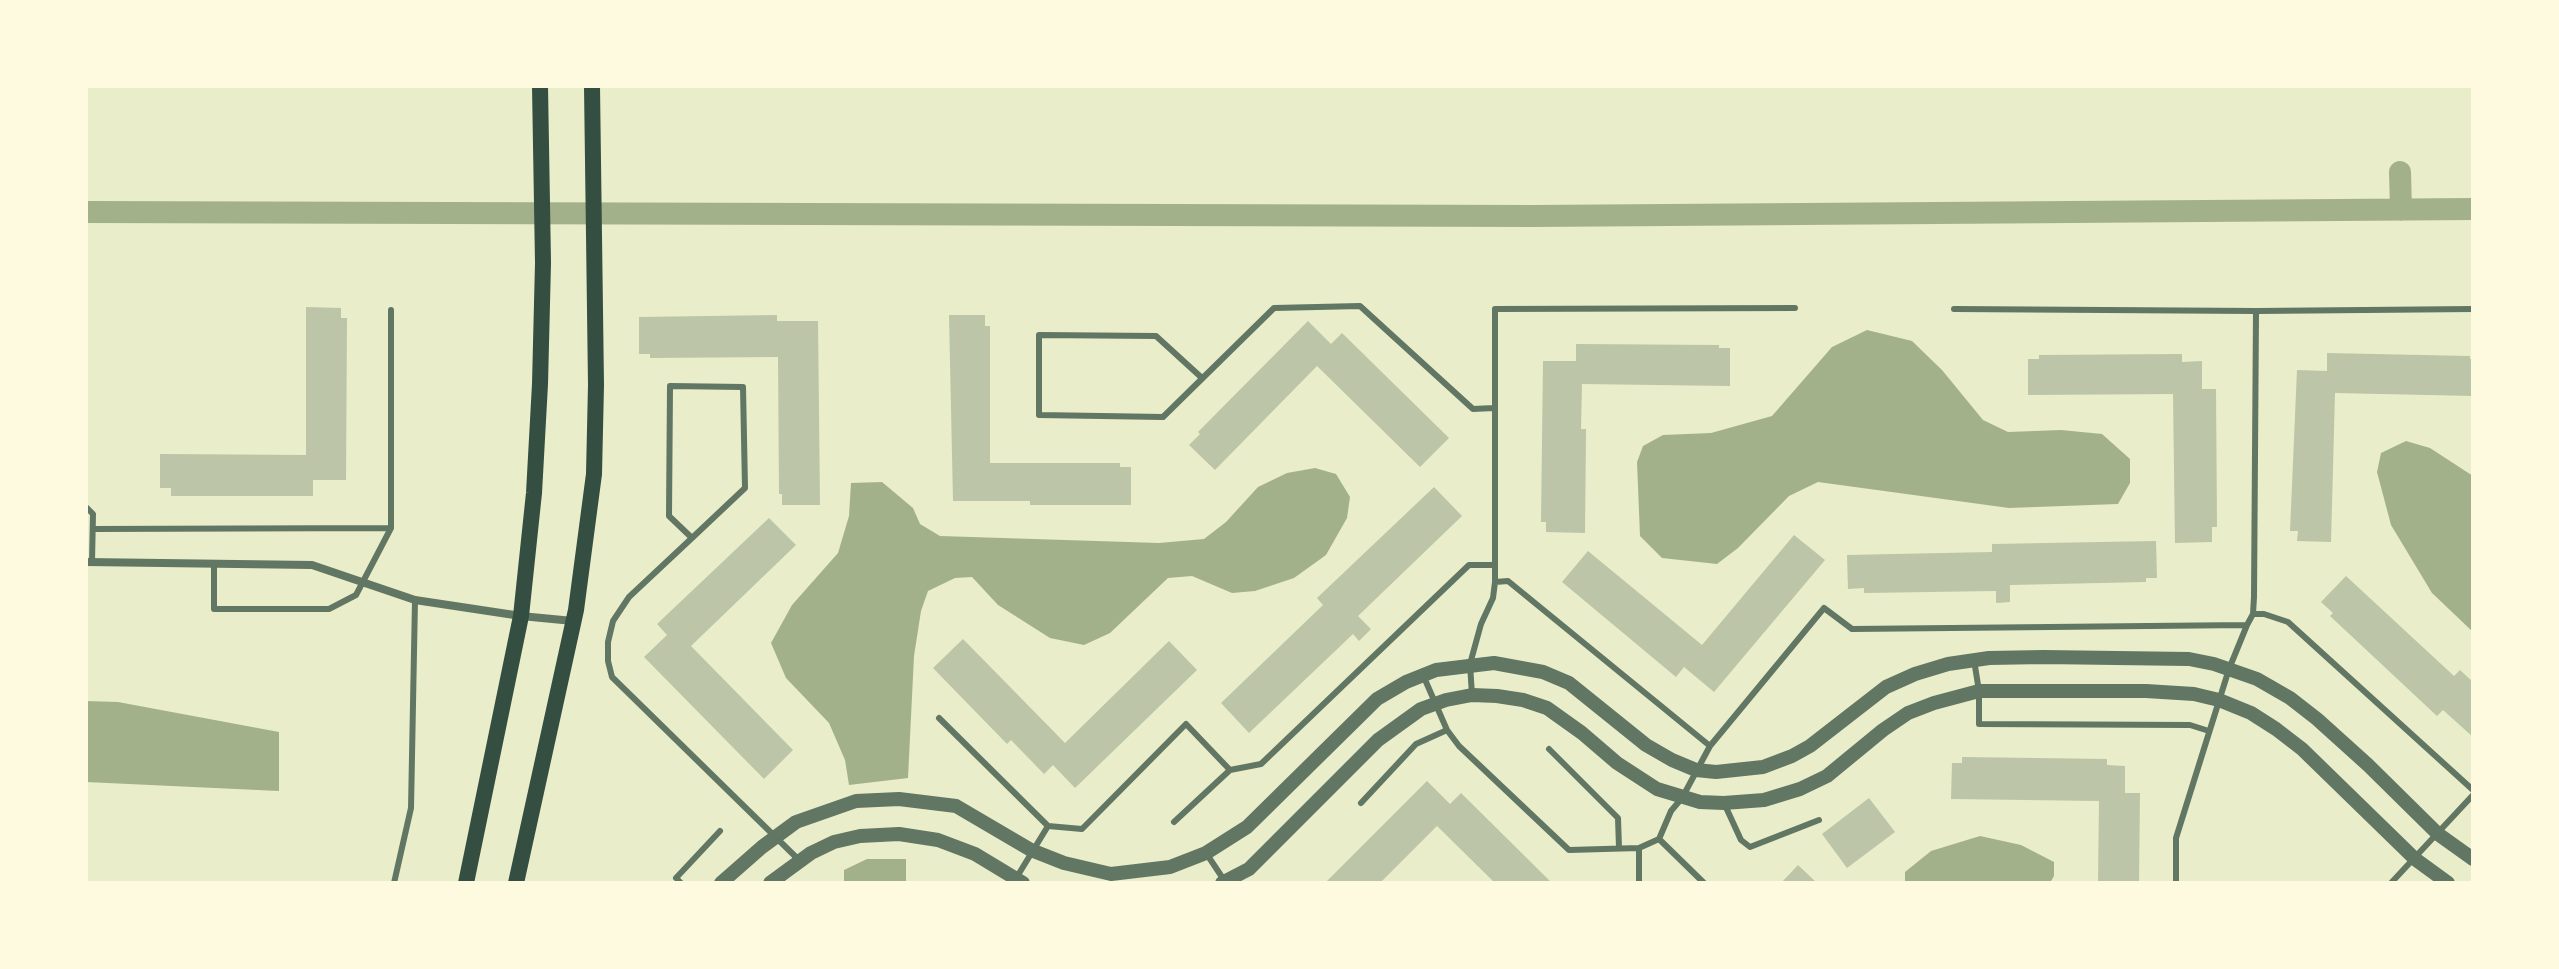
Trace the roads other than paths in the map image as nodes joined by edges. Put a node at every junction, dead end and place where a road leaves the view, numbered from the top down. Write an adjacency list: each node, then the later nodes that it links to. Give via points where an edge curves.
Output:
1 (540, 86): 21 (main road, via 543,263 536,462)
2 (592, 86): 22 (main road, via 594,474)
3 (1795, 308): 9 (lane, via 1495,309)
4 (1954, 309): 7 (lane)
5 (2473, 309): 7 (lane)
6 (391, 310): 11 (lane)
7 (2256, 311): 20 (lane)
8 (1202, 378): 8 (lane, via 1163,417 1039,415 1039,335 1156,336); 9 (lane, via 1274,308 1360,306 1473,409)
9 (1494, 408): 16 (lane)
10 (86, 507): 12 (lane, via 93,514)
11 (391, 528): 12 (lane); 18 (lane)
12 (93, 529): 14 (lane)
13 (692, 538): 13 (lane, via 745,488 743,387 670,386 669,516); 48 (lane, via 629,597 613,621 608,642 612,677)
14 (89, 562): 15 (street)
15 (214, 564): 18 (street, via 312,565); 18 (lane, via 214,609 329,609 356,595)
16 (1494, 565): 17 (lane); 37 (lane, via 1469,565 1261,764)
17 (1495, 582): 25 (lane); 35 (lane, via 1508,581)
18 (362, 583): 19 (street)
19 (415, 600): 21 (street); 59 (lane, via 411,808)
20 (2253, 614): 23 (lane); 39 (lane, via 2288,622)
21 (521, 616): 22 (street); 60 (main road)
22 (574, 621): 61 (main road)
23 (2247, 625): 26 (lane); 35 (lane, via 1852,629 1824,608)
24 (1974, 660): 26 (street, via 2173,659); 28 (lane); 38 (street, via 1886,687 1792,756 1763,767)
25 (1470, 664): 27 (street); 29 (lane); 38 (street, via 1520,666 1569,683 1646,745)
26 (2229, 669): 30 (lane); 47 (street, via 2268,686 2317,719)
27 (1423, 675): 31 (lane); 53 (street, via 1377,699 1247,827)
28 (1979, 691): 30 (street, via 2146,691); 34 (lane, via 1979,724 2190,725); 42 (street, via 1908,713 1827,776 1800,789 1764,800)
29 (1472, 695): 31 (street); 40 (street, via 1547,708 1631,772)
30 (2219, 700): 34 (lane); 54 (street, via 2251,713 2302,749)
31 (1436, 703): 33 (lane); 65 (street, via 1378,740 1249,869)
32 (939, 718): 45 (lane)
33 (1447, 730): 41 (lane, via 1416,744); 50 (lane, via 1569,850)
34 (2209, 731): 67 (lane, via 2176,838)
35 (1710, 746): 38 (lane)
36 (1549, 749): 50 (lane, via 1618,818)
37 (1230, 770): 44 (lane); 45 (lane, via 1186,724 1082,829)
38 (1696, 770): 40 (lane)
39 (2473, 793): 47 (lane)
40 (1682, 798): 42 (street); 49 (lane)
41 (1361, 803)
42 (1724, 803): 43 (lane, via 1741,840 1750,847)
43 (1819, 820)
44 (1174, 822)
45 (1048, 826): 52 (lane)
46 (720, 831): 62 (lane, via 676,878)
47 (2438, 834): 54 (lane); 55 (street)
48 (777, 836): 52 (street, via 819,812 856,801 899,799 956,806); 56 (lane); 63 (street)
49 (1659, 839): 51 (lane); 66 (lane)
50 (1619, 848): 51 (lane)
51 (1639, 848): 58 (lane)
52 (1031, 850): 53 (street, via 1111,874 1170,867); 57 (lane)
53 (1206, 853): 65 (lane)
54 (2415, 859): 68 (lane); 69 (street)
55 (2473, 859)
56 (800, 861): 57 (street, via 834,842 899,834 938,840 975,854); 64 (street)
57 (1018, 882)
58 (1640, 882)
59 (394, 883)
60 (466, 883)
61 (516, 883)
62 (681, 883)
63 (721, 883)
64 (770, 883)
65 (1224, 883)
66 (1704, 883)
67 (2176, 883)
68 (2391, 883)
69 (2448, 883)

